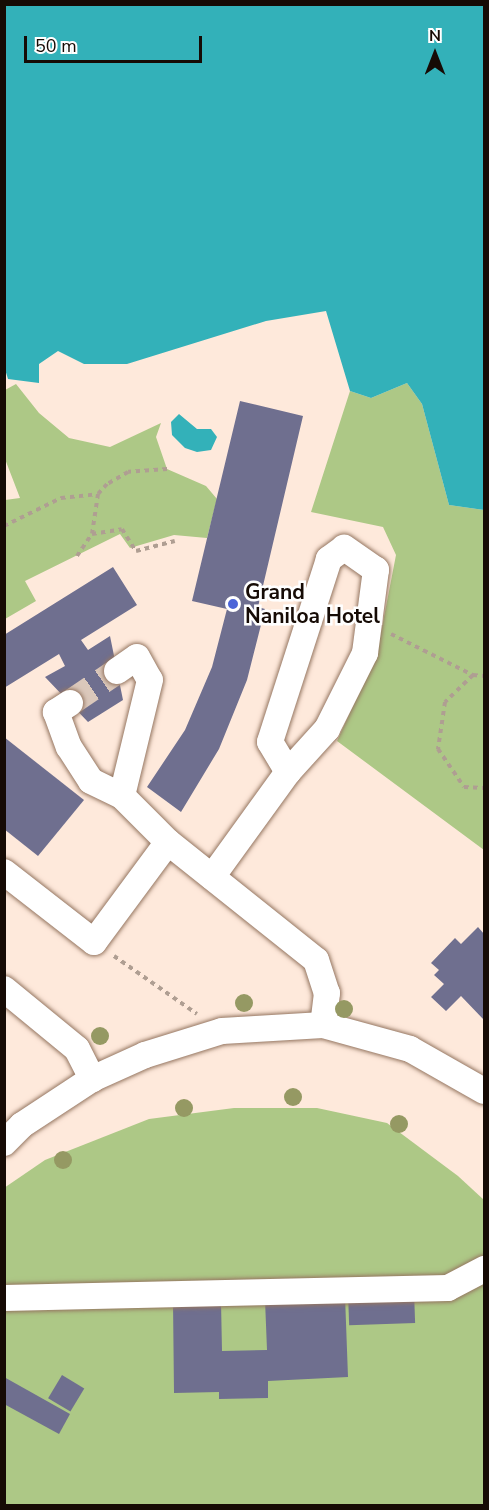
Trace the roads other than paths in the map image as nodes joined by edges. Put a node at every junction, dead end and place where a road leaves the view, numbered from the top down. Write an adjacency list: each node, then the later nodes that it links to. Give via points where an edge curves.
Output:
1 (117, 671): 4 (street, via 137,657 150,680)
2 (70, 703): 4 (street, via 56,712 69,747 91,781)
3 (288, 772): 3 (street, via 327,729 364,652 376,570 344,548 328,559 270,742); 7 (street)
4 (122, 796): 5 (street)
5 (168, 842): 6 (street, via 94,942); 7 (street)
6 (4, 872)
7 (212, 877): 9 (street, via 316,960 327,993)
8 (4, 989): 10 (street, via 77,1049)
9 (322, 1025): 10 (street, via 222,1031 145,1055); 11 (street, via 410,1049)
10 (92, 1079): 12 (street, via 22,1125)
11 (484, 1091)
12 (4, 1143)
13 (484, 1269): 14 (street, via 448,1288)
14 (4, 1298)

